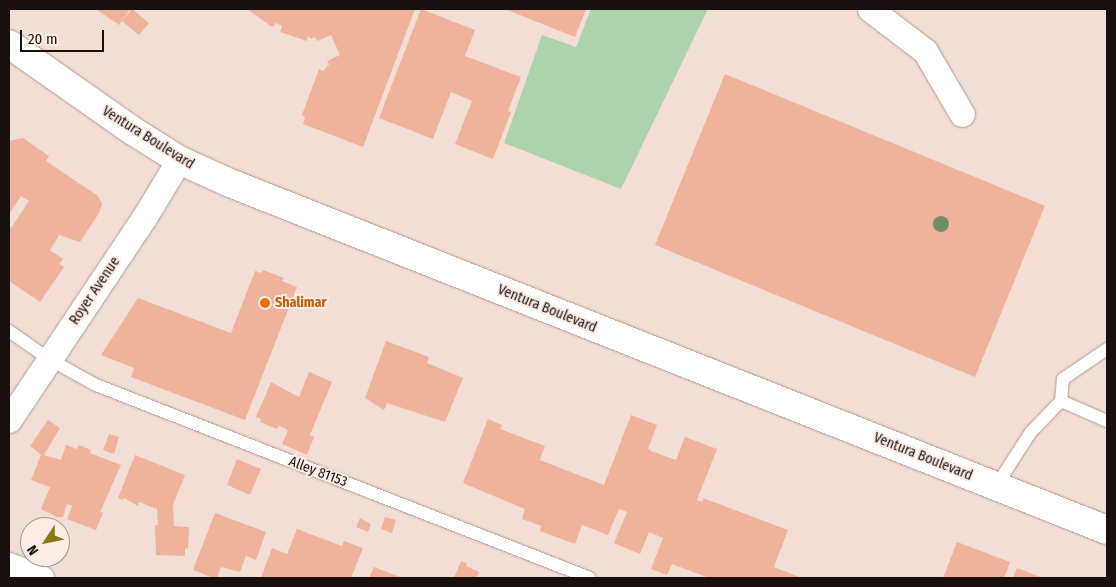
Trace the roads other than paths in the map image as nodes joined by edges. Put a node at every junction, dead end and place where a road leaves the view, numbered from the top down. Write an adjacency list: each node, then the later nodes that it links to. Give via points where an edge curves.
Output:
1 (870, 9): 3 (street, via 925,51)
2 (9, 44): 4 (main road, Ventura Boulevard, via 133,132)
3 (962, 114)
4 (179, 160): 7 (street, Royer Avenue, via 146,216); 11 (main road, Ventura Boulevard, via 239,187)
5 (9, 331): 7 (lane, Alley 81153)
6 (1107, 349): 8 (lane, via 1063,379)
7 (49, 359): 9 (street, Royer Avenue); 15 (lane, Alley 81153, via 96,386)
8 (1061, 401): 10 (lane); 11 (lane, via 1031,432)
9 (9, 420)
10 (1107, 421)
11 (996, 486): 12 (main road, Ventura Boulevard)
12 (1107, 530)
13 (9, 565): 14 (street)
14 (42, 578)
15 (590, 578)

